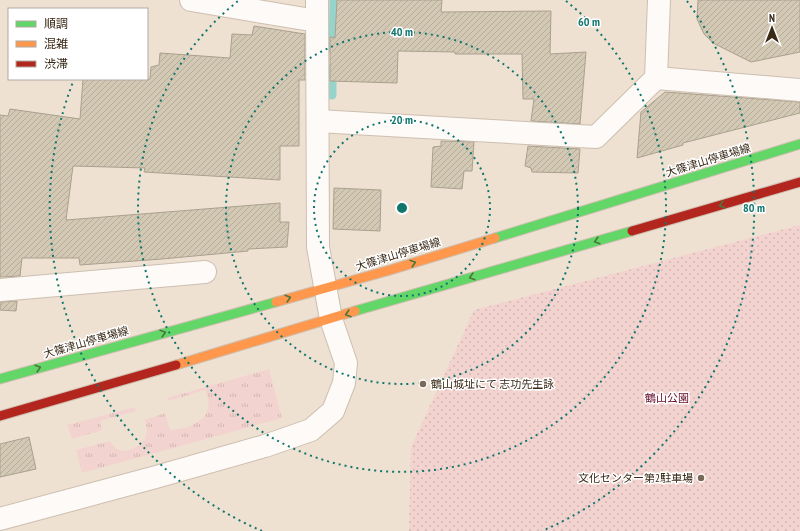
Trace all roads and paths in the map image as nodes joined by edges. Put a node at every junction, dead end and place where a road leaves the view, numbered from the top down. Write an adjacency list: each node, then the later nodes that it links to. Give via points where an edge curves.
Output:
1 (190, 0): 3 (street)
2 (659, 0): 4 (street)
3 (317, 11): 6 (street)
4 (656, 78): 5 (street); 6 (street, via 596,137)
5 (800, 90)
6 (318, 121): 10 (street, via 318,246)
7 (800, 144): 10 (main road, 大篠津山停車場線, one-way to 7)
8 (800, 182): 12 (main road, one-way to 12)
9 (205, 272): 11 (street)
10 (325, 288): 12 (street); 13 (main road, 大篠津山停車場線, one-way to 10)
11 (0, 290)
12 (331, 319): 14 (main road); 15 (street, via 346,363 344,383 333,411 311,430 265,446)
13 (0, 379)
14 (0, 416)
15 (0, 519)

